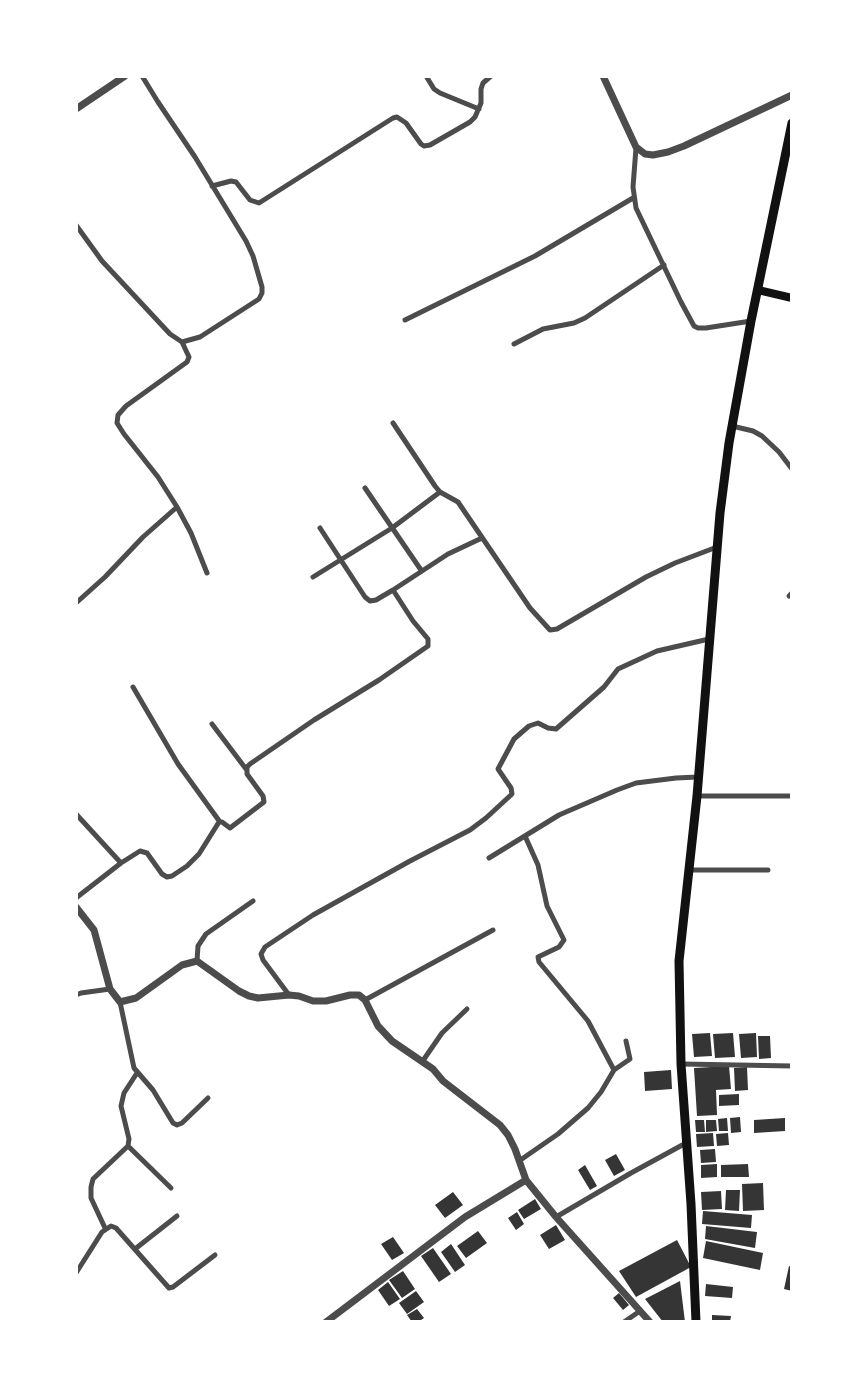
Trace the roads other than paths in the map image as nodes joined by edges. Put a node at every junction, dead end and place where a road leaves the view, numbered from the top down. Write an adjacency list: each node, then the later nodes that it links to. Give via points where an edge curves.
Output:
1 (125, 76): 7 (street)
2 (142, 76): 11 (street)
3 (426, 76): 8 (street, via 440,93)
4 (491, 76): 8 (street, via 483,83)
5 (603, 76): 10 (street)
6 (792, 95): 10 (street, via 668,152 645,154)
7 (76, 109)
8 (479, 109): 11 (street, via 470,122 427,146 402,119 387,120 259,203 236,182)
9 (792, 123): 15 (main road)
10 (636, 147): 12 (street)
11 (212, 186): 19 (street, via 249,249 262,293 200,337)
12 (633, 198): 14 (street); 17 (street, via 535,256)
13 (76, 225): 19 (street, via 102,261)
14 (664, 265): 18 (street, via 694,326); 20 (street, via 585,318 543,329)
15 (758, 290): 16 (main road); 18 (main road)
16 (792, 298)
17 (405, 320)
18 (751, 321): 22 (main road)
19 (182, 342): 26 (street, via 187,362 117,418)
20 (514, 344)
21 (393, 423): 25 (street)
22 (731, 426): 23 (street, via 762,436); 30 (main road)
23 (791, 466)
24 (365, 488): 28 (street)
25 (440, 492): 28 (street); 29 (street, via 458,502)
26 (177, 507): 33 (street); 36 (street)
27 (320, 528): 31 (street)
28 (392, 528): 31 (street); 32 (street)
29 (482, 538): 30 (street, via 550,630 646,577); 32 (street)
30 (718, 547): 37 (main road)
31 (340, 559): 34 (street); 35 (street, via 367,600)
32 (421, 570): 35 (street)
33 (207, 573)
34 (313, 577)
35 (393, 590): 40 (street, via 428,646)
36 (76, 603)
37 (711, 638): 41 (main road); 58 (street, via 657,651 618,669 556,729 529,726 514,739 498,769 512,794 478,825 265,947 263,960)
38 (133, 687): 45 (street)
39 (212, 724): 40 (street)
40 (247, 770): 45 (street, via 264,802 232,827)
41 (699, 777): 42 (main road); 46 (street, via 636,783 559,815)
42 (697, 796): 43 (street); 49 (main road)
43 (792, 796)
44 (76, 814): 48 (street)
45 (220, 822): 48 (street, via 194,861 172,876 162,874 142,851)
46 (525, 836): 47 (street); 66 (street, via 564,940 538,957 539,962 588,1021)
47 (489, 858)
48 (121, 863): 51 (street)
49 (689, 870): 50 (street); 64 (main road, via 679,961)
50 (768, 870)
51 (76, 898)
52 (253, 901): 55 (street, via 206,934)
53 (76, 907): 56 (street, via 94,930)
54 (493, 930): 59 (street)
55 (197, 961): 58 (street, via 249,996); 60 (street)
56 (110, 989): 57 (street); 60 (street)
57 (76, 995)
58 (289, 995): 59 (street, via 326,1001 359,995)
59 (365, 1000): 63 (street, via 383,1033)
60 (120, 1002): 67 (street)
61 (467, 1009): 63 (street)
62 (626, 1041): 66 (street, via 630,1059)
63 (422, 1062): 71 (street, via 500,1125)
64 (681, 1064): 65 (street); 69 (main road)
65 (792, 1066)
66 (614, 1070): 71 (street, via 581,1115)
67 (137, 1073): 68 (street, via 177,1125); 70 (street, via 121,1106)
68 (208, 1098)
69 (686, 1143): 75 (street); 84 (main road)
70 (128, 1146): 73 (street); 76 (street, via 93,1179 91,1198)
71 (519, 1161): 72 (street)
72 (526, 1180): 75 (street); 81 (street, via 465,1217)
73 (171, 1188)
74 (177, 1216): 77 (street)
75 (556, 1217): 80 (street)
76 (105, 1229): 77 (street, via 116,1228); 79 (street)
77 (135, 1249): 78 (street, via 169,1288)
78 (215, 1255)
79 (76, 1273)
80 (640, 1311): 82 (street); 83 (street)
81 (326, 1322)
82 (624, 1322)
83 (650, 1322)
84 (696, 1322)

